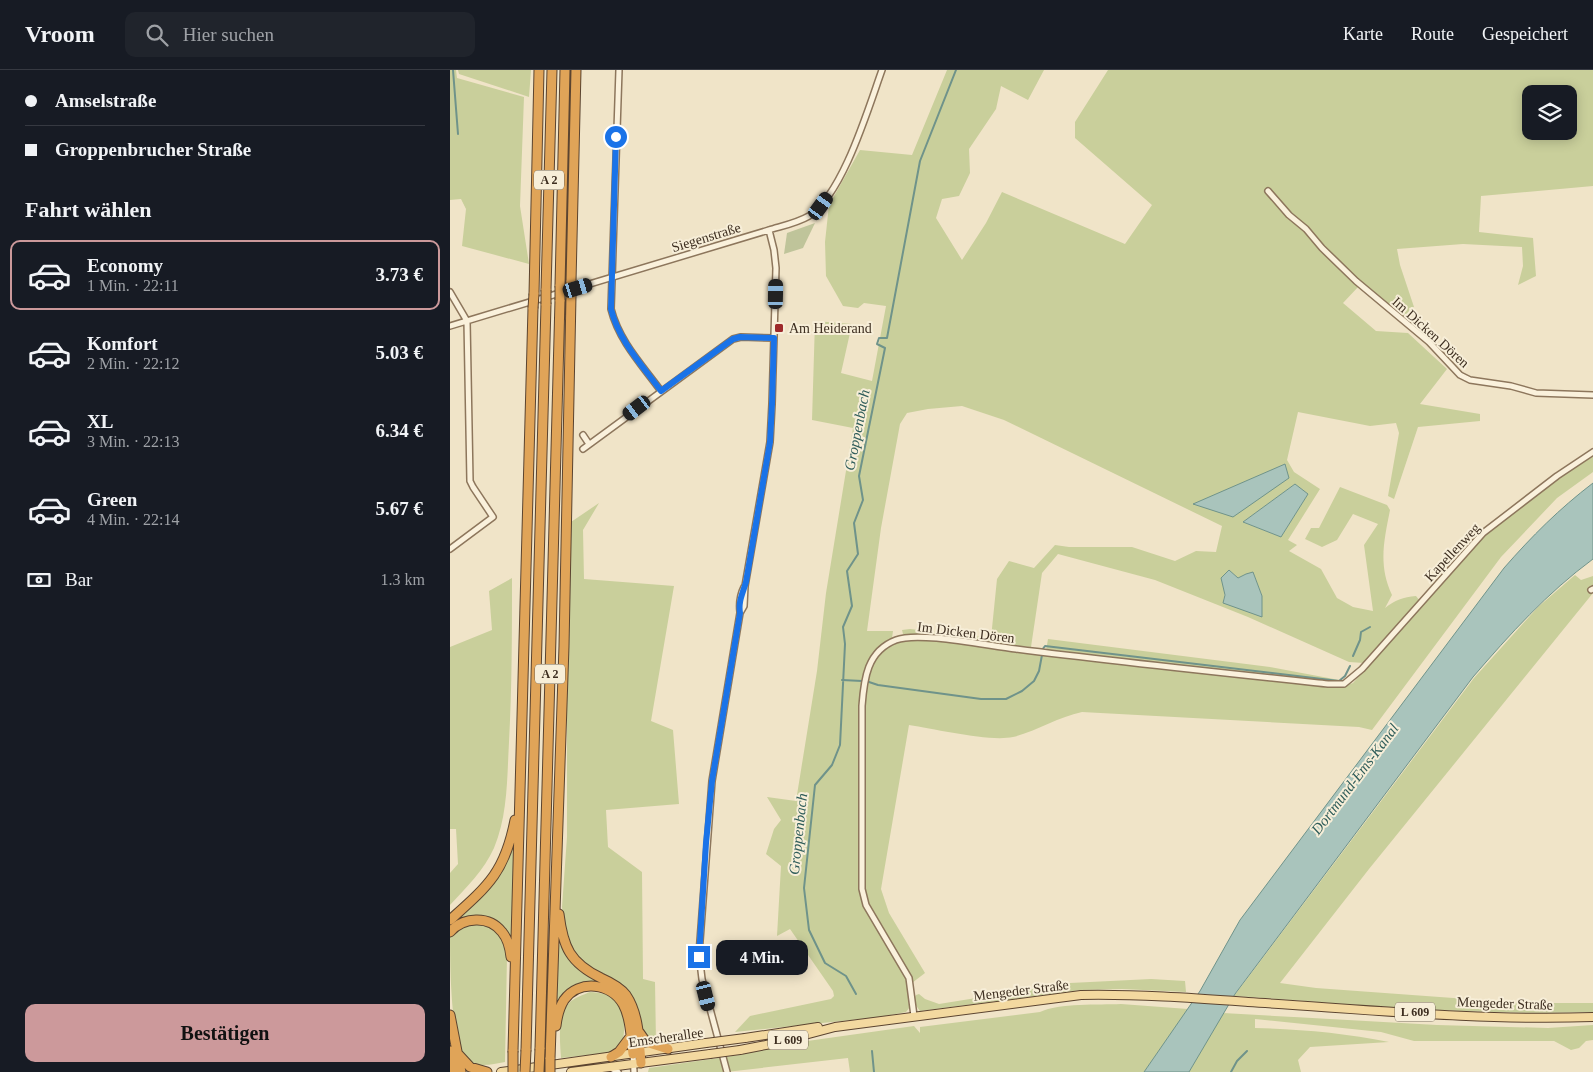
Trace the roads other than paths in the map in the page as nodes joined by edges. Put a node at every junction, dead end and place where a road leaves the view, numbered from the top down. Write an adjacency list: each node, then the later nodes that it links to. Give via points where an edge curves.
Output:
1 (539, 70): 22 (highway, bridge)
2 (552, 70): 44 (highway, A 2, bridge)
3 (565, 70): 45 (highway, A 2, bridge)
4 (576, 70): 23 (highway, bridge, via 564,646)
5 (619, 70): 9 (street)
6 (882, 70): 8 (street, Siegenstraße, via 849,158 821,206 808,216)
7 (1268, 191): 15 (street, Im Dicken Dören, via 1356,281 1429,342 1460,376 1536,393)
8 (769, 230): 9 (street, Siegenstraße); 13 (street, via 776,268)
9 (611, 278): 11 (street, Siegenstraße); 14 (street, via 611,309 615,324)
10 (450, 292): 11 (street)
11 (467, 321): 12 (street, Siegenstraße); 20 (street, via 470,481 493,517)
12 (450, 326)
13 (774, 338): 14 (street, via 733,339); 49 (street, via 770,442 741,594 712,781 699,954 702,979)
14 (661, 391): 17 (street)
15 (1593, 395)
16 (583, 435): 17 (street)
17 (590, 444): 18 (street)
18 (583, 449)
19 (1593, 452): 21 (street, Kapellenweg, via 1483,533 1362,669)
20 (450, 549)
21 (1344, 684): 28 (street, Im Dicken Dören, via 924,637 906,636 881,649 870,662 864,681 862,889 866,905 909,978)
22 (520, 795): 24 (highway, via 512,834 498,871 481,893); 26 (highway)
23 (555, 889): 32 (highway, via 561,933 568,951 582,967 624,993 633,1008); 33 (highway)
24 (450, 920)
25 (450, 932): 26 (highway, via 472,920 498,927 506,938)
26 (515, 974): 43 (highway, bridge)
27 (450, 1015): 35 (highway)
28 (914, 1016): 29 (main road, Mengeder Straße / L 609, via 1081,995 1121,994 1466,1015); 30 (main road, Mengeder Straße / L 609)
29 (1593, 1017)
30 (857, 1024): 31 (main road, Emscherallee / L 609)
31 (835, 1027): 34 (main road, Emscherallee / L 609, bridge); 37 (main road, Emscherallee / L 609, bridge, via 764,1046)
32 (634, 1033): 33 (highway, via 619,998 606,988 588,986 574,991 564,1000); 34 (highway, via 646,1042); 36 (highway, via 619,1052); 37 (highway)
33 (551, 1048): 46 (highway, bridge)
34 (668, 1049): 37 (main road, Emscherallee / L 609)
35 (453, 1051): 39 (highway); 40 (highway); 41 (highway, via 470,1067)
36 (610, 1057): 37 (main road, Emscherallee / L 609); 42 (main road, Emscherallee / L 609)
37 (637, 1063): 38 (main road, Emscherallee / L 609)
38 (609, 1067): 47 (main road, Emscherallee / L 609); 48 (street)
39 (454, 1072)
40 (461, 1072)
41 (486, 1072)
42 (501, 1072)
43 (513, 1072)
44 (525, 1072)
45 (539, 1072)
46 (550, 1072)
47 (570, 1072)
48 (618, 1072)
49 (727, 1072)

